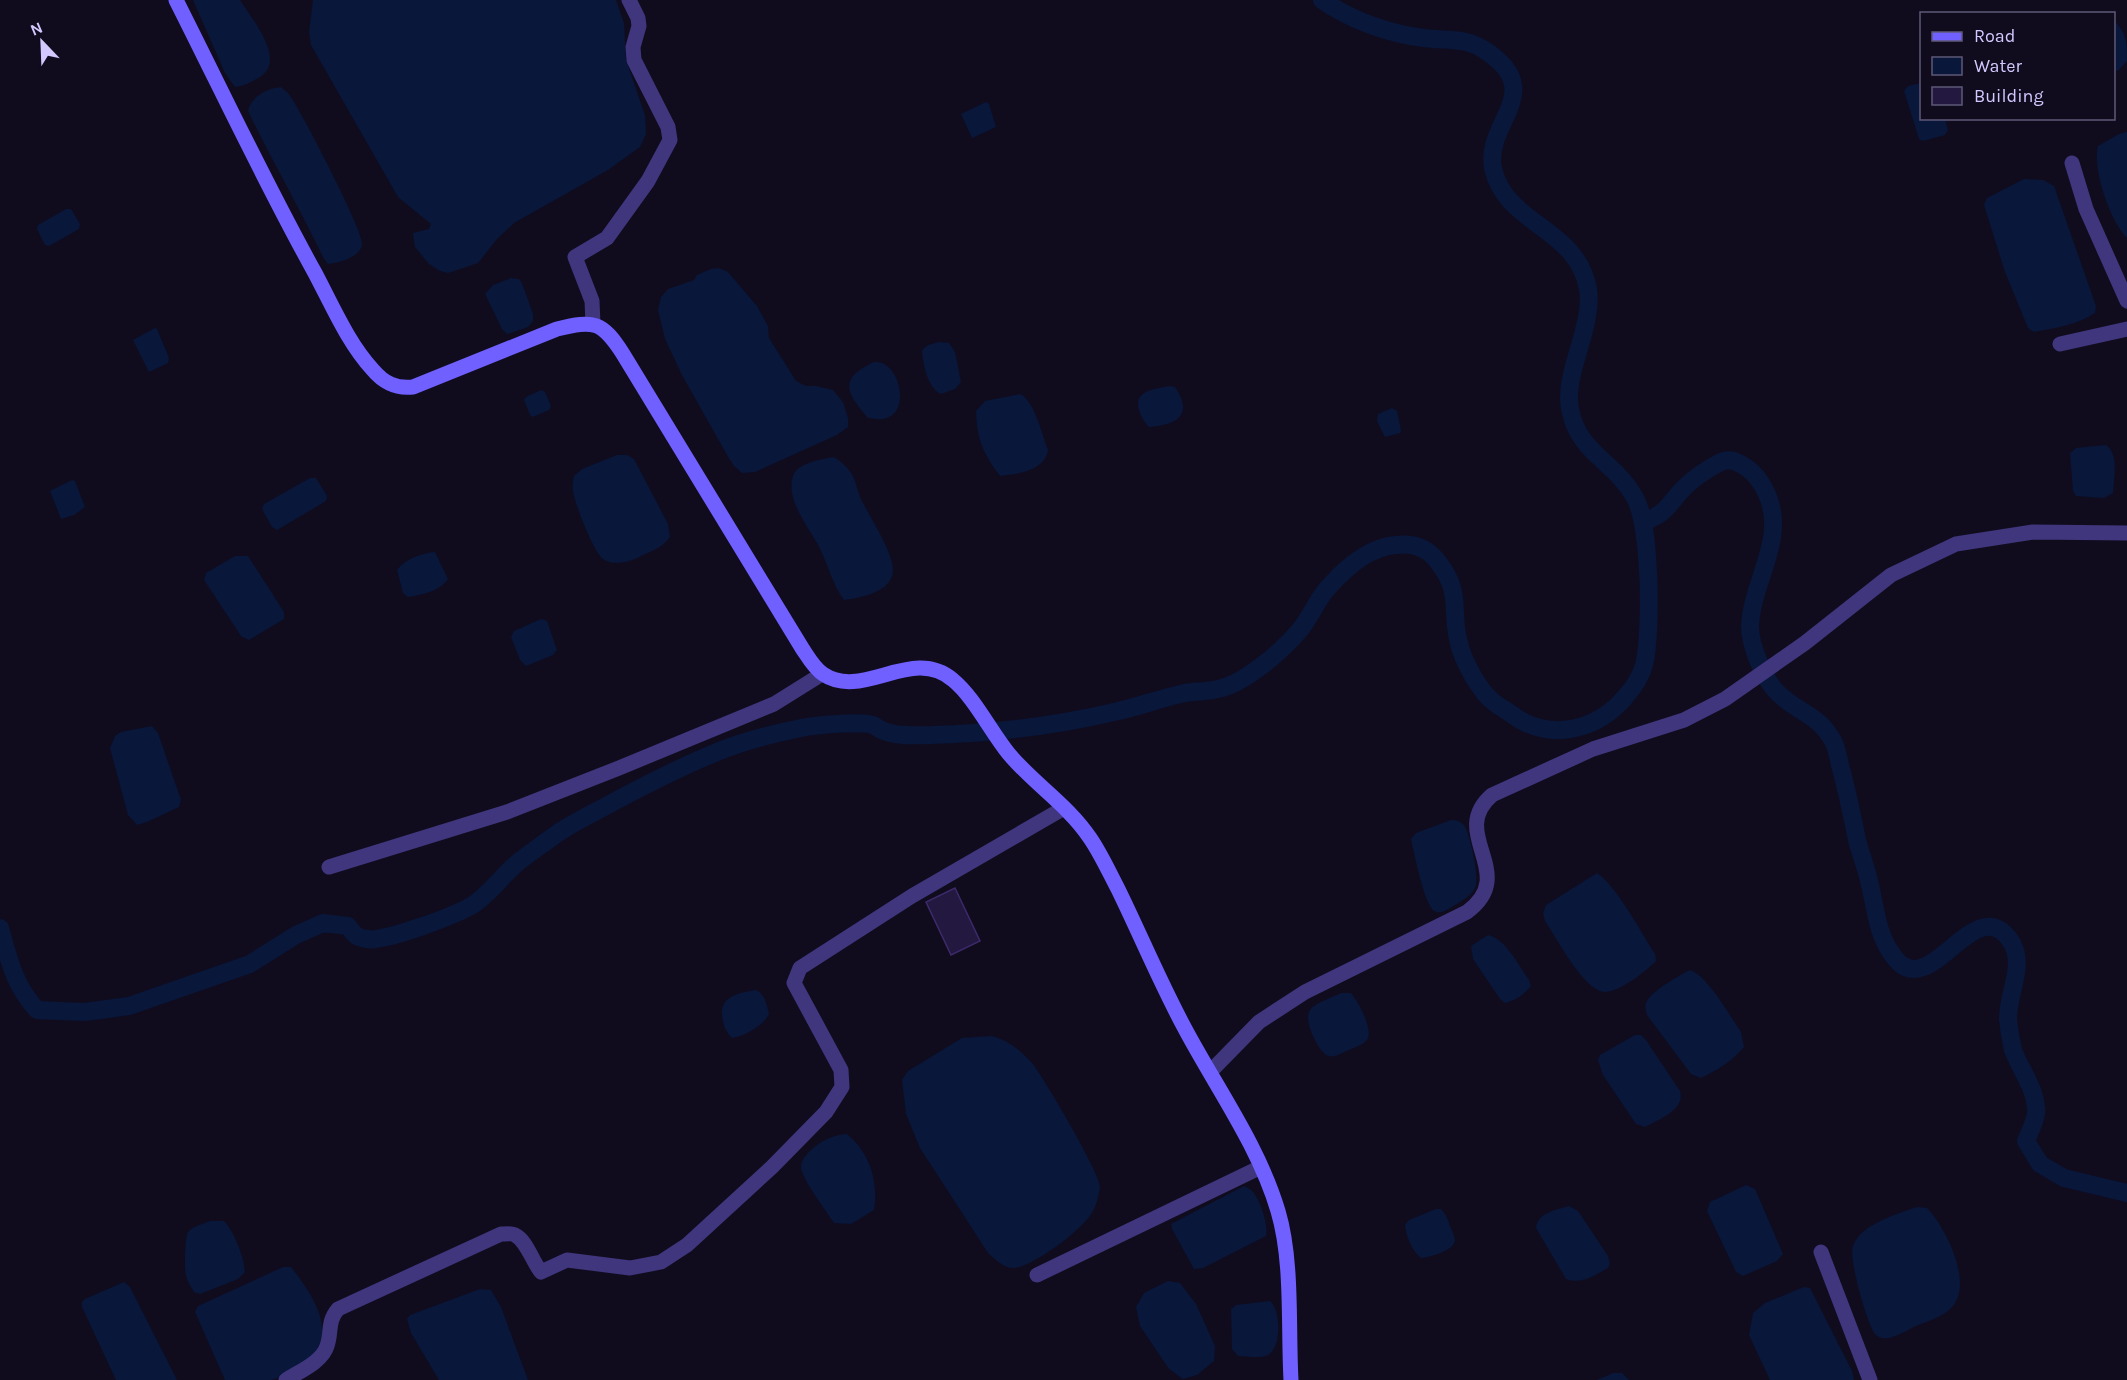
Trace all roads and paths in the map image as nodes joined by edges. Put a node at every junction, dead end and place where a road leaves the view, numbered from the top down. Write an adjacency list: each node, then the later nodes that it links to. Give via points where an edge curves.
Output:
1 (176, 0): 5 (street, via 310,265 367,364 383,380 398,387 413,387 557,329)
2 (629, 0): 5 (street, via 639,27 634,60 668,126 670,140 648,182 607,238 575,257 592,301)
3 (2072, 163): 4 (street, via 2086,209)
4 (2127, 301)
5 (593, 324): 9 (street, via 616,342 802,648)
6 (2127, 329): 7 (street)
7 (2060, 344)
8 (2127, 533): 12 (street, via 2033,532 1956,544 1892,574 1805,643 1725,699 1684,720 1593,749 1492,795 1477,816 1477,835 1488,875 1487,889 1479,902 1467,912 1305,992 1260,1022)
9 (822, 674): 10 (street, via 840,681 858,681 925,668 948,676 1025,772); 11 (street, via 774,704 507,812)
10 (1064, 808): 12 (street, via 1097,848); 16 (street, via 912,896 800,968 794,983 841,1070 842,1087 826,1112 687,1245 661,1262 630,1268 567,1260 541,1272 524,1242 515,1234 501,1234 338,1309 332,1317 327,1347 318,1360)
11 (330, 867)
12 (1210, 1072): 13 (street)
13 (1261, 1167): 15 (street); 17 (street, via 1282,1226)
14 (1821, 1252): 18 (street)
15 (1037, 1275)
16 (286, 1380)
17 (1292, 1380)
18 (1870, 1380)

